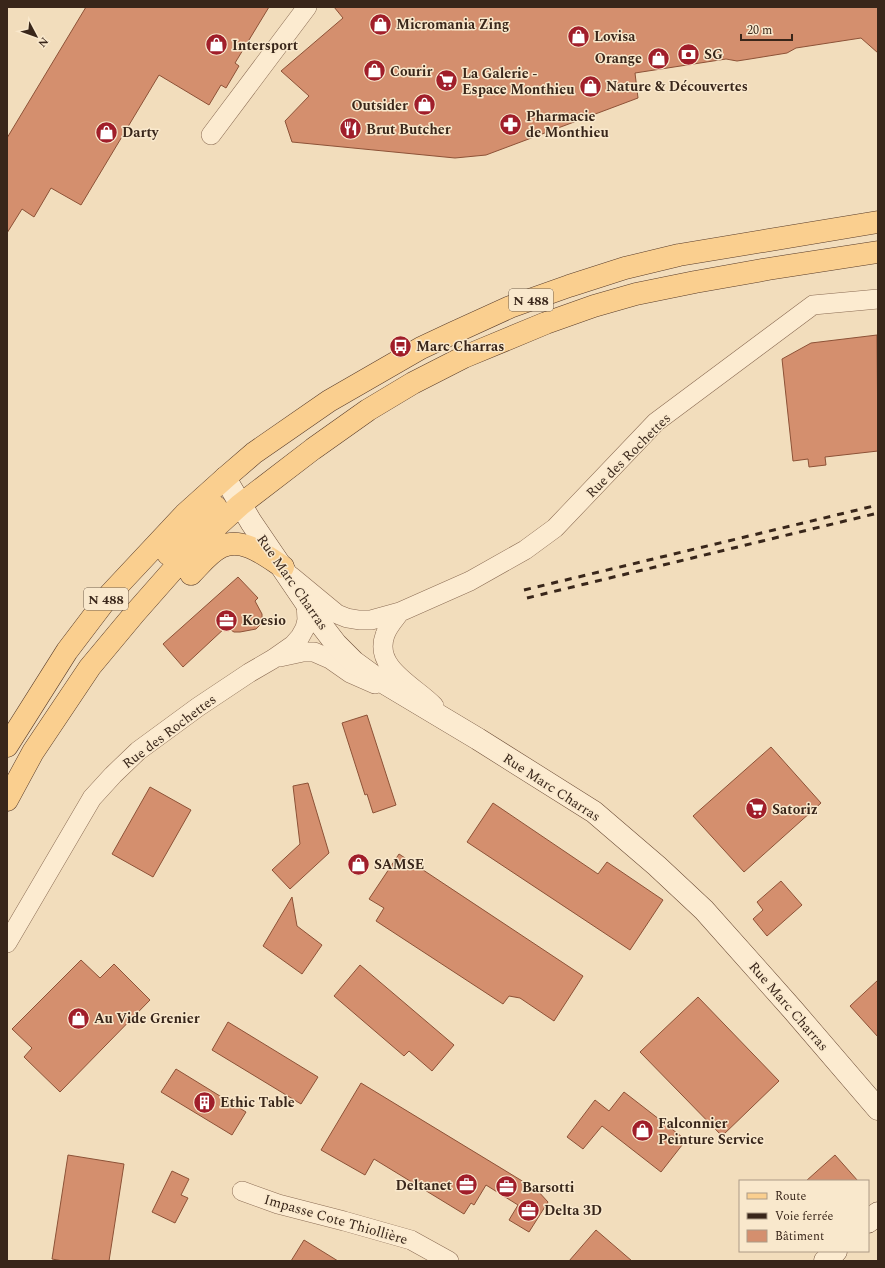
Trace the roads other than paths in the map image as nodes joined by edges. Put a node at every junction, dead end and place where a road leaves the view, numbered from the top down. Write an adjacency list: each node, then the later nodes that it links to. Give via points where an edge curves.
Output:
1 (306, 7): 2 (street)
2 (211, 136)
3 (878, 222): 6 (main road, N 488, via 679,255 625,268 510,308 422,348)
4 (878, 252): 8 (main road, N 488, via 768,269 636,294 539,326 464,358 400,390 313,449)
5 (878, 299): 11 (street, Rue des Rochettes, via 812,306 656,422 556,528 525,550 470,581)
6 (365, 379): 7 (main road, N 488, via 295,424 254,453); 8 (main road, via 337,411 242,488)
7 (225, 478): 8 (main road, Rue Marc Charras); 13 (main road, via 225,492 220,503 168,553 112,619 99,638); 16 (main road, N 488, via 185,514 111,593 67,652)
8 (240, 505): 9 (main road, Rue Marc Charras); 13 (main road, N 488, via 172,571)
9 (285, 570): 10 (main road, Rue Marc Charras); 11 (street, Rue des Rochettes, via 337,614 346,618 371,620); 13 (main road, via 249,547 229,544 221,547 207,558 123,644)
10 (306, 602): 12 (street, Rue des Rochettes, via 307,620 300,637); 14 (main road, Rue Marc Charras, via 336,644 354,662)
11 (400, 612): 15 (street, via 386,634 383,647 388,665 428,700)
12 (273, 659): 14 (street, Rue des Rochettes, via 314,652 361,679); 18 (street, Rue des Rochettes, via 198,707 138,751 113,775 92,798)
13 (90, 667): 17 (main road, N 488, via 33,752)
14 (401, 693): 15 (main road, Rue Marc Charras)
15 (444, 719): 19 (main road, Rue Marc Charras, via 594,812 657,866 704,910)
16 (7, 746)
17 (7, 800)
18 (7, 943)
19 (878, 1109)
20 (242, 1191): 24 (street, Impasse Cote Thiollière, via 278,1204 411,1240)
21 (878, 1213): 22 (main road)
22 (869, 1221)
23 (835, 1252): 25 (main road)
24 (449, 1261)
25 (825, 1261)

